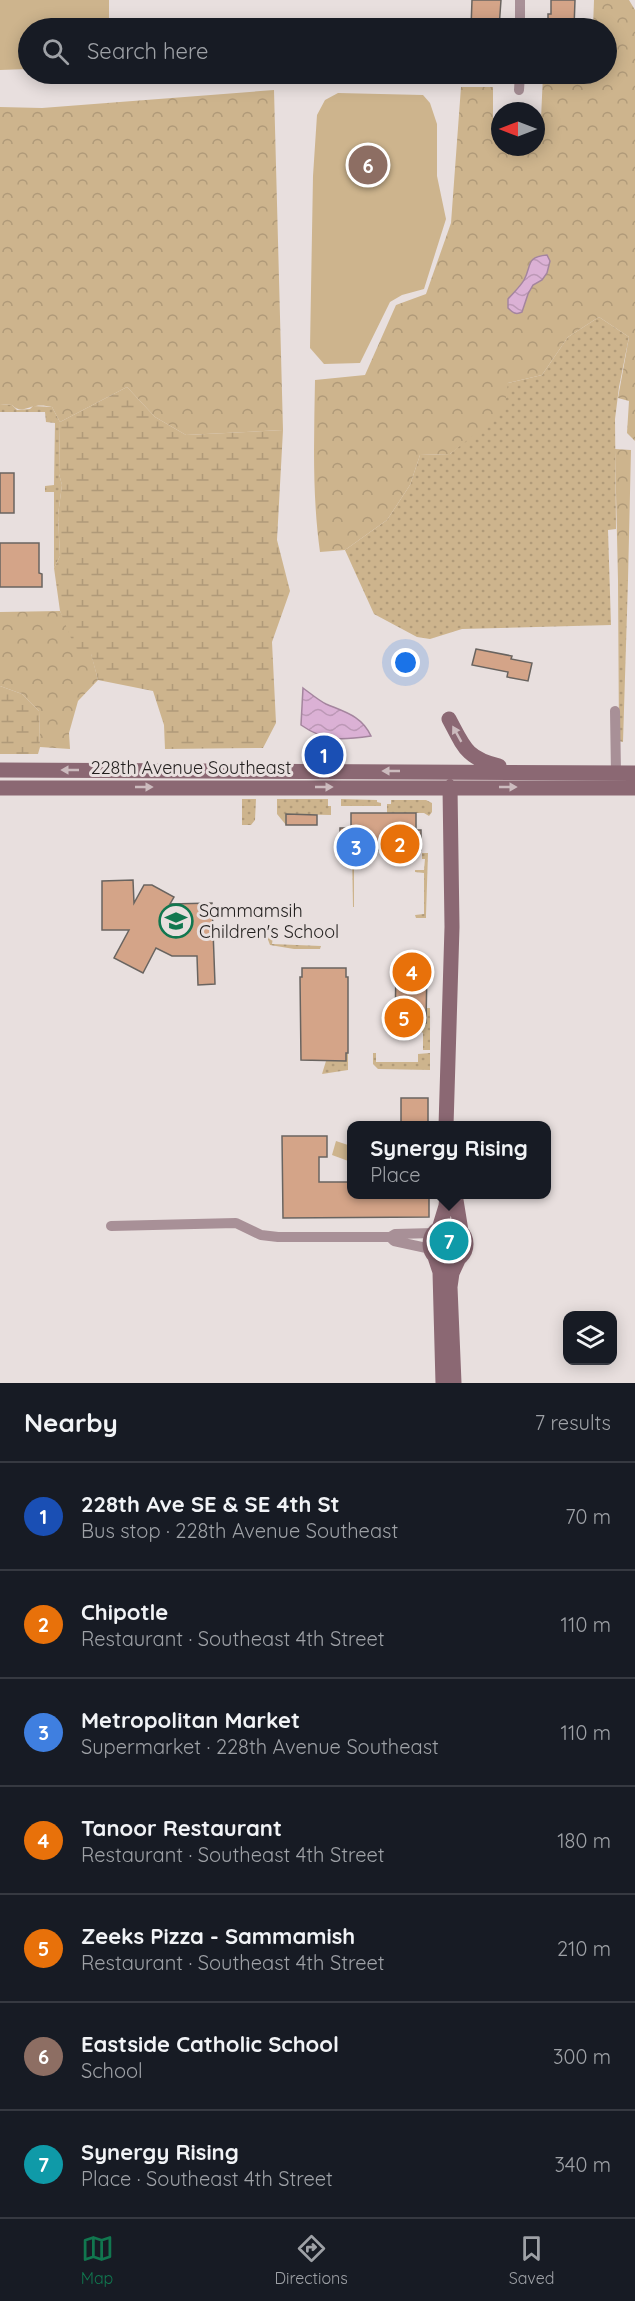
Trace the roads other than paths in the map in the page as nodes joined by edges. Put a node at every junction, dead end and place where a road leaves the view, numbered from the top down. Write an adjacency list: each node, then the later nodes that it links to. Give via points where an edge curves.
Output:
1 (520, 0): 2 (street)
2 (520, 18)
3 (519, 84): 4 (street)
4 (519, 90)
5 (615, 711): 9 (street)
6 (449, 719): 8 (main road, one-way to 6, via 482,762 469,753)
7 (0, 770): 8 (main road, 228th Avenue Southeast, one-way to 7)
8 (543, 772): 9 (main road, 228th Avenue Southeast)
9 (616, 773): 10 (main road, 228th Avenue Southeast)
10 (635, 773)
11 (450, 787): 12 (main road, 228th Avenue Southeast, one-way to 11); 13 (main road, 228th Avenue Southeast, one-way to 13); 14 (main road)
12 (0, 788)
13 (635, 788)
14 (448, 1121)
15 (447, 1199): 18 (main road)
16 (456, 1199): 19 (main road)
17 (111, 1226): 20 (street, via 236,1223 278,1237)
18 (437, 1231): 19 (main road, via 451,1226); 20 (street); 21 (main road, via 430,1243)
19 (460, 1231): 22 (main road, via 466,1244)
20 (390, 1237): 21 (street)
21 (433, 1253): 22 (main road, via 447,1262); 23 (main road, via 440,1272)
22 (458, 1260): 24 (main road, via 450,1287)
23 (442, 1383)
24 (454, 1383)

